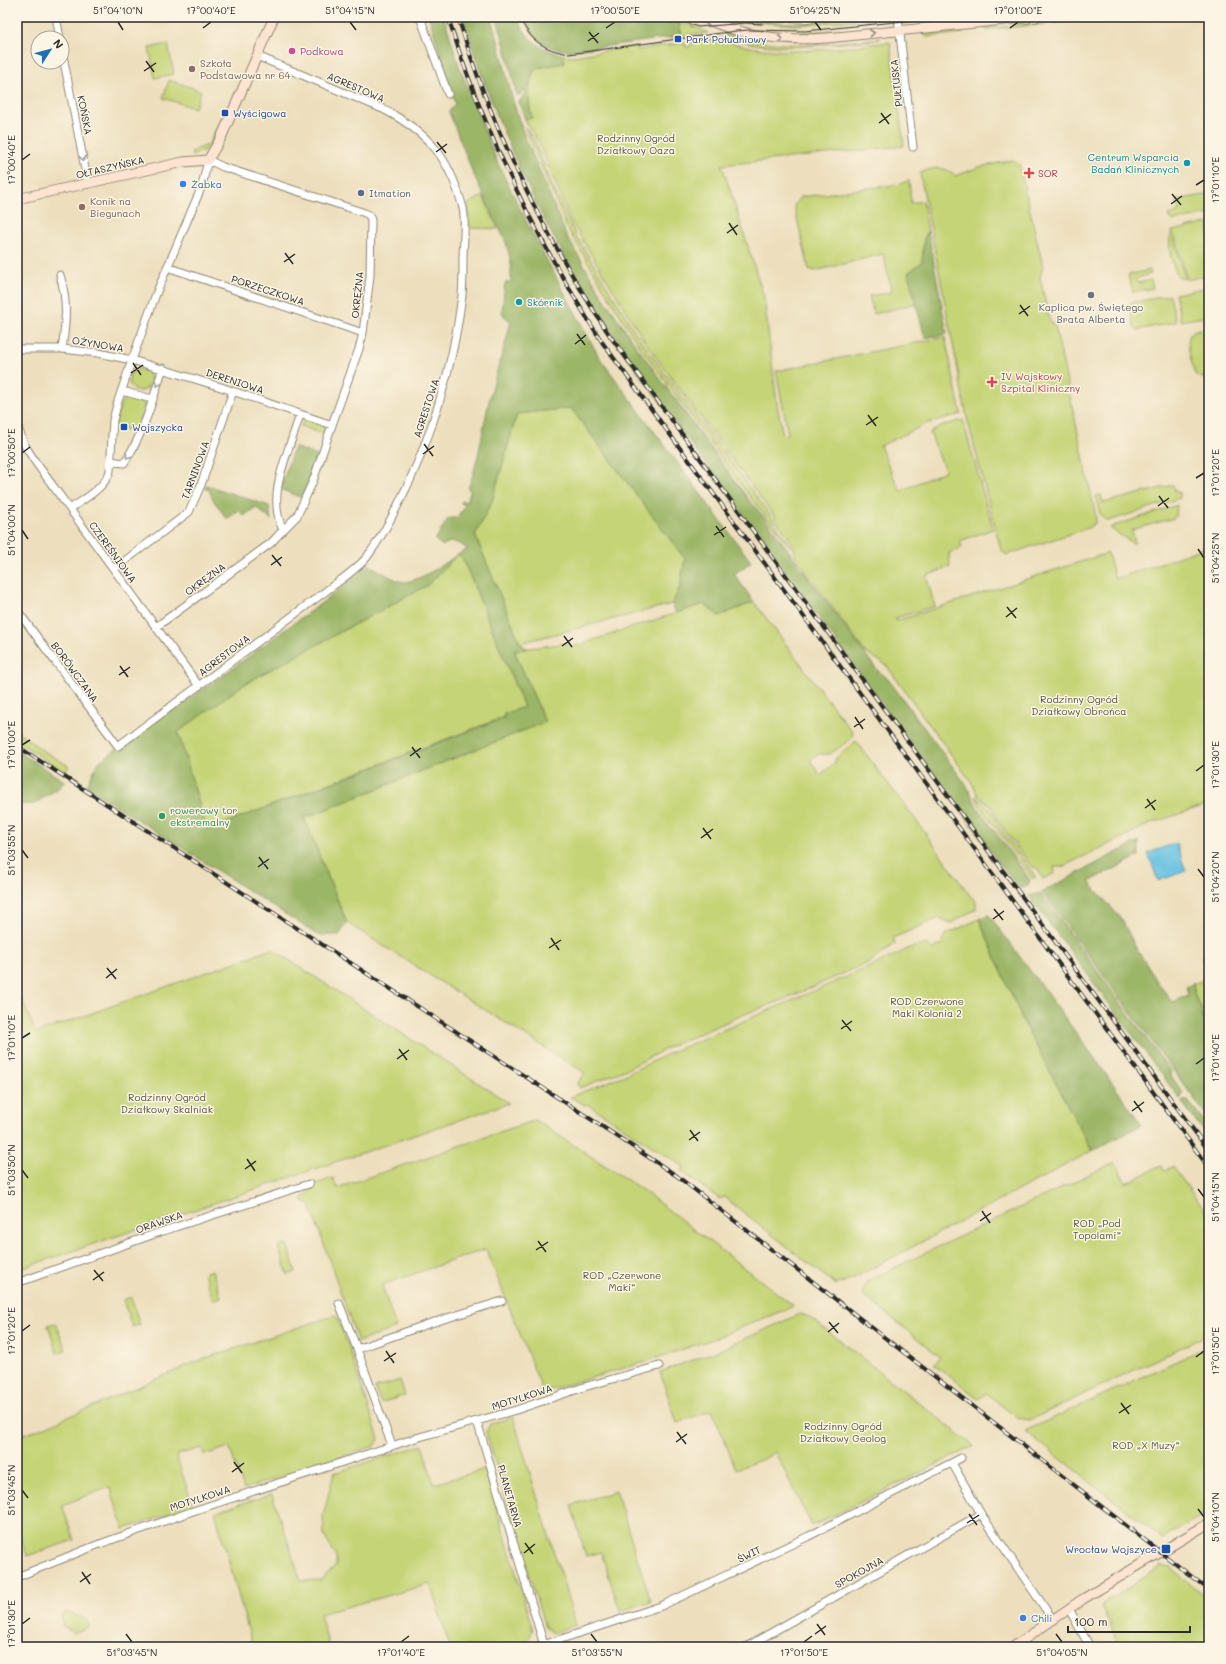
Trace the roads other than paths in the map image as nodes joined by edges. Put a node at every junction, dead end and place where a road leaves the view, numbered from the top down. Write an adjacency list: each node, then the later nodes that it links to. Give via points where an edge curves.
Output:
1 (56, 17): 9 (street)
2 (274, 17): 11 (street)
3 (420, 17): 13 (street)
4 (703, 17): 10 (street, one-way to 10, via 736,31 782,39 827,38)
5 (770, 17): 6 (street)
6 (815, 17)
7 (898, 17): 10 (street, PUŁTUSKA)
8 (1036, 17): 10 (street)
9 (58, 30)
10 (900, 31): 14 (street, PUŁTUSKA)
11 (257, 56): 15 (street); 37 (street, AGRESTOWA, via 383,109 413,127 437,149 454,181 464,211 462,295 446,379 431,428 406,490 367,557)
12 (66, 70): 16 (street, KOŃSKA, one-way to 16)
13 (448, 94)
14 (913, 147)
15 (208, 160): 16 (street, OŁTASZYŃSKA, via 183,162); 18 (street, via 202,186); 20 (street, OKRĘŻNA, via 369,215 372,226 370,268)
16 (88, 184): 17 (street, OŁTASZYŃSKA)
17 (17, 199)
18 (167, 268): 20 (street, PORZECZKOWA); 23 (street)
19 (60, 275): 21 (street, OŻYNOWA, via 67,306)
20 (363, 333): 29 (street, OKRĘŻNA)
21 (62, 348): 22 (street, OŻYNOWA); 23 (street, OŻYNOWA)
22 (17, 349)
23 (132, 360): 24 (street, DERENIOWA); 25 (street)
24 (163, 368): 26 (street, DERENIOWA); 27 (street, one-way to 27)
25 (122, 391): 27 (street); 31 (street, via 113,420)
26 (233, 391): 28 (street, DERENIOWA); 34 (street, TARNINOWA, via 189,512)
27 (152, 399): 31 (street, one-way to 31, via 144,425 124,463)
28 (300, 414): 29 (street, DERENIOWA); 33 (street, via 276,492 277,513)
29 (332, 424): 33 (street, OKRĘŻNA, via 303,505 297,516)
30 (17, 425): 32 (street, CZEREŚNIOWA, via 28,452)
31 (111, 461): 32 (street, via 105,482)
32 (70, 509): 34 (street, CZEREŚNIOWA)
33 (283, 530): 36 (street, OKRĘŻNA, via 271,543)
34 (114, 569): 36 (street, CZEREŚNIOWA)
35 (17, 610): 38 (street, BORÓWCZANA)
36 (156, 627): 37 (street, CZEREŚNIOWA)
37 (200, 686): 38 (street, AGRESTOWA)
38 (118, 746)
39 (309, 1184): 40 (street, ORAWSKA, via 163,1231)
40 (17, 1283)
41 (502, 1301): 43 (street)
42 (339, 1302): 43 (street)
43 (357, 1349): 46 (street)
44 (659, 1366): 45 (street, MOTYLKOWA)
45 (477, 1421): 46 (street, MOTYLKOWA); 54 (street, PLANETARNA)
46 (392, 1446): 51 (street, MOTYLKOWA, via 193,1511)
47 (961, 1458): 48 (street, ŚWIT)
48 (952, 1463): 49 (street); 54 (street, ŚWIT, via 809,1536 661,1606)
49 (981, 1514): 53 (street); 55 (street, SPOKOJNA)
50 (1209, 1524): 52 (street)
51 (17, 1577)
52 (1069, 1609): 53 (street); 57 (street)
53 (1052, 1620): 56 (street)
54 (541, 1646)
55 (746, 1647)
56 (1013, 1647)
57 (1090, 1647)

